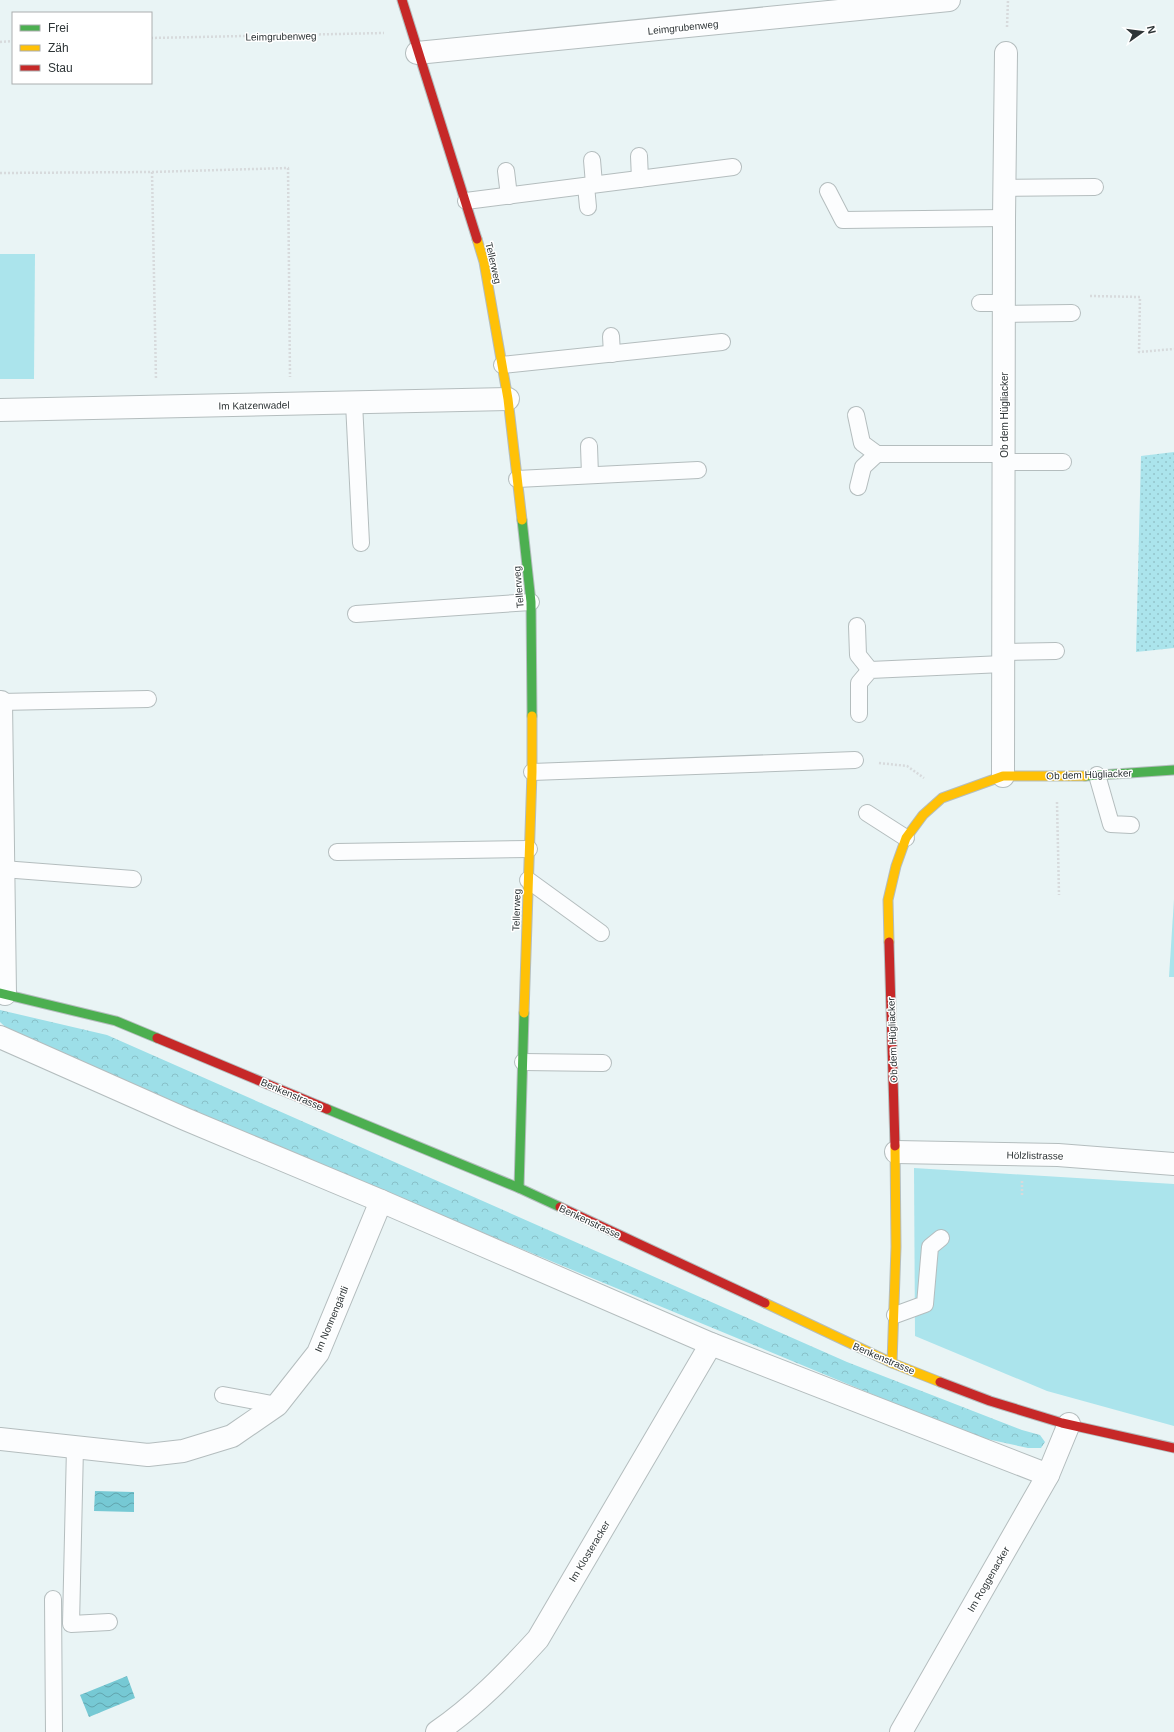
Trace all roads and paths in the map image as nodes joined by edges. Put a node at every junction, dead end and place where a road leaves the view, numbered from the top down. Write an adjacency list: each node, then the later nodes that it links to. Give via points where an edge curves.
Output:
1 (402, 0): 3 (street, Tellerweg)
2 (949, 0): 7 (street, Leimgrubenweg)
3 (412, 33): 4 (path, Leimgrubenweg); 7 (street, Tellerweg)
4 (152, 38)
5 (0, 42): 6 (path)
6 (12, 42)
7 (417, 53): 21 (street, Tellerweg)
8 (1006, 53): 18 (street, Ob dem Hügliacker)
9 (639, 156): 15 (lane)
10 (592, 160): 16 (lane)
11 (733, 167): 15 (lane)
12 (506, 171): 20 (lane)
13 (152, 172): 14 (path); 35 (path, via 288,168); 36 (path)
14 (0, 173)
15 (640, 178): 16 (lane)
16 (590, 185): 20 (lane); 22 (lane)
17 (1095, 187): 18 (lane)
18 (1004, 188): 23 (street, Ob dem Hügliacker)
19 (828, 191): 23 (lane, via 843,220)
20 (509, 196): 21 (lane)
21 (466, 201): 32 (street, Tellerweg, via 484,262)
22 (588, 207)
23 (1004, 218): 26 (street, Ob dem Hügliacker)
24 (1087, 296): 30 (path, via 1140,297 1139,352)
25 (980, 303): 26 (lane)
26 (1004, 308): 27 (lane); 41 (street, Ob dem Hügliacker)
27 (1072, 313)
28 (611, 336): 31 (lane)
29 (722, 342): 31 (lane)
30 (1174, 349)
31 (612, 354): 32 (lane)
32 (502, 365): 33 (street, Tellerweg)
33 (508, 399): 34 (street, Im Katzenwadel); 45 (street, Tellerweg)
34 (354, 403): 35 (street, Im Katzenwadel); 47 (lane)
35 (290, 404): 36 (street, Im Katzenwadel)
36 (156, 407): 37 (street, Im Katzenwadel)
37 (0, 410)
38 (856, 415): 40 (lane, via 862,443)
39 (589, 446): 44 (lane)
40 (877, 454): 41 (lane); 46 (lane, via 863,467)
41 (1004, 458): 42 (lane); 52 (street, Ob dem Hügliacker)
42 (1063, 462)
43 (698, 470): 44 (lane)
44 (590, 475): 45 (lane)
45 (517, 479): 48 (street, Tellerweg)
46 (858, 487)
47 (361, 543)
48 (531, 602): 49 (lane); 59 (street, Tellerweg)
49 (356, 614)
50 (857, 626): 53 (lane, via 858,655)
51 (1056, 652): 52 (lane)
52 (1004, 658): 53 (lane); 61 (street, Ob dem Hügliacker)
53 (870, 670): 56 (lane, via 859,683)
54 (148, 699): 55 (lane)
55 (0, 702): 69 (street, Benkenstrasse)
56 (859, 714)
57 (855, 760): 59 (lane); 63 (path, via 907,766 932,784)
58 (1174, 770): 60 (street, Ob dem Hügliacker)
59 (532, 772): 67 (street, Tellerweg)
60 (1096, 775): 62 (street, Ob dem Hügliacker); 65 (lane, via 1111,824)
61 (1003, 776): 62 (street, Ob dem Hügliacker); 63 (street, Ob dem Hügliacker)
62 (1056, 776): 72 (path)
63 (942, 798): 66 (street, Ob dem Hügliacker, via 922,815)
64 (867, 813): 66 (lane)
65 (1131, 825)
66 (906, 838): 78 (street, Ob dem Hügliacker, via 888,900)
67 (529, 849): 68 (lane); 71 (street, Tellerweg)
68 (337, 852)
69 (3, 869): 70 (lane); 74 (street, Benkenstrasse)
70 (133, 879)
71 (528, 880): 73 (lane); 76 (street, Tellerweg)
72 (1059, 895)
73 (601, 934)
74 (3, 994): 80 (street, Benkenstrasse, via 116,1021)
75 (0, 1037): 81 (street, via 185,1119)
76 (523, 1062): 77 (lane); 80 (street, Tellerweg)
77 (604, 1062)
78 (896, 1152): 79 (street, Hölzlistrasse, via 1058,1155); 83 (street, Ob dem Hügliacker)
79 (1174, 1164)
80 (519, 1188): 85 (street, Benkenstrasse)
81 (381, 1201): 84 (street); 87 (street, Im Nonnengärtli, via 318,1353)
82 (941, 1238): 83 (lane, via 930,1247 925,1304)
83 (894, 1315): 85 (street, Ob dem Hügliacker)
84 (711, 1344): 92 (street); 96 (street, Im Klosteracker, via 538,1639 504,1677 455,1720)
85 (892, 1363): 88 (street, Benkenstrasse, via 990,1401)
86 (223, 1395): 87 (lane)
87 (277, 1405): 90 (street, Im Nonnengärtli, via 232,1436 183,1452 148,1455)
88 (1069, 1424): 91 (street, Benkenstrasse); 92 (street, Im Roggenacker)
89 (0, 1439): 90 (street, Im Nonnengärtli)
90 (75, 1447): 94 (lane, via 71,1624)
91 (1174, 1448)
92 (1048, 1475): 97 (street, Im Roggenacker)
93 (53, 1599): 95 (lane)
94 (109, 1622)
95 (54, 1732)
96 (437, 1732)
97 (901, 1732)

